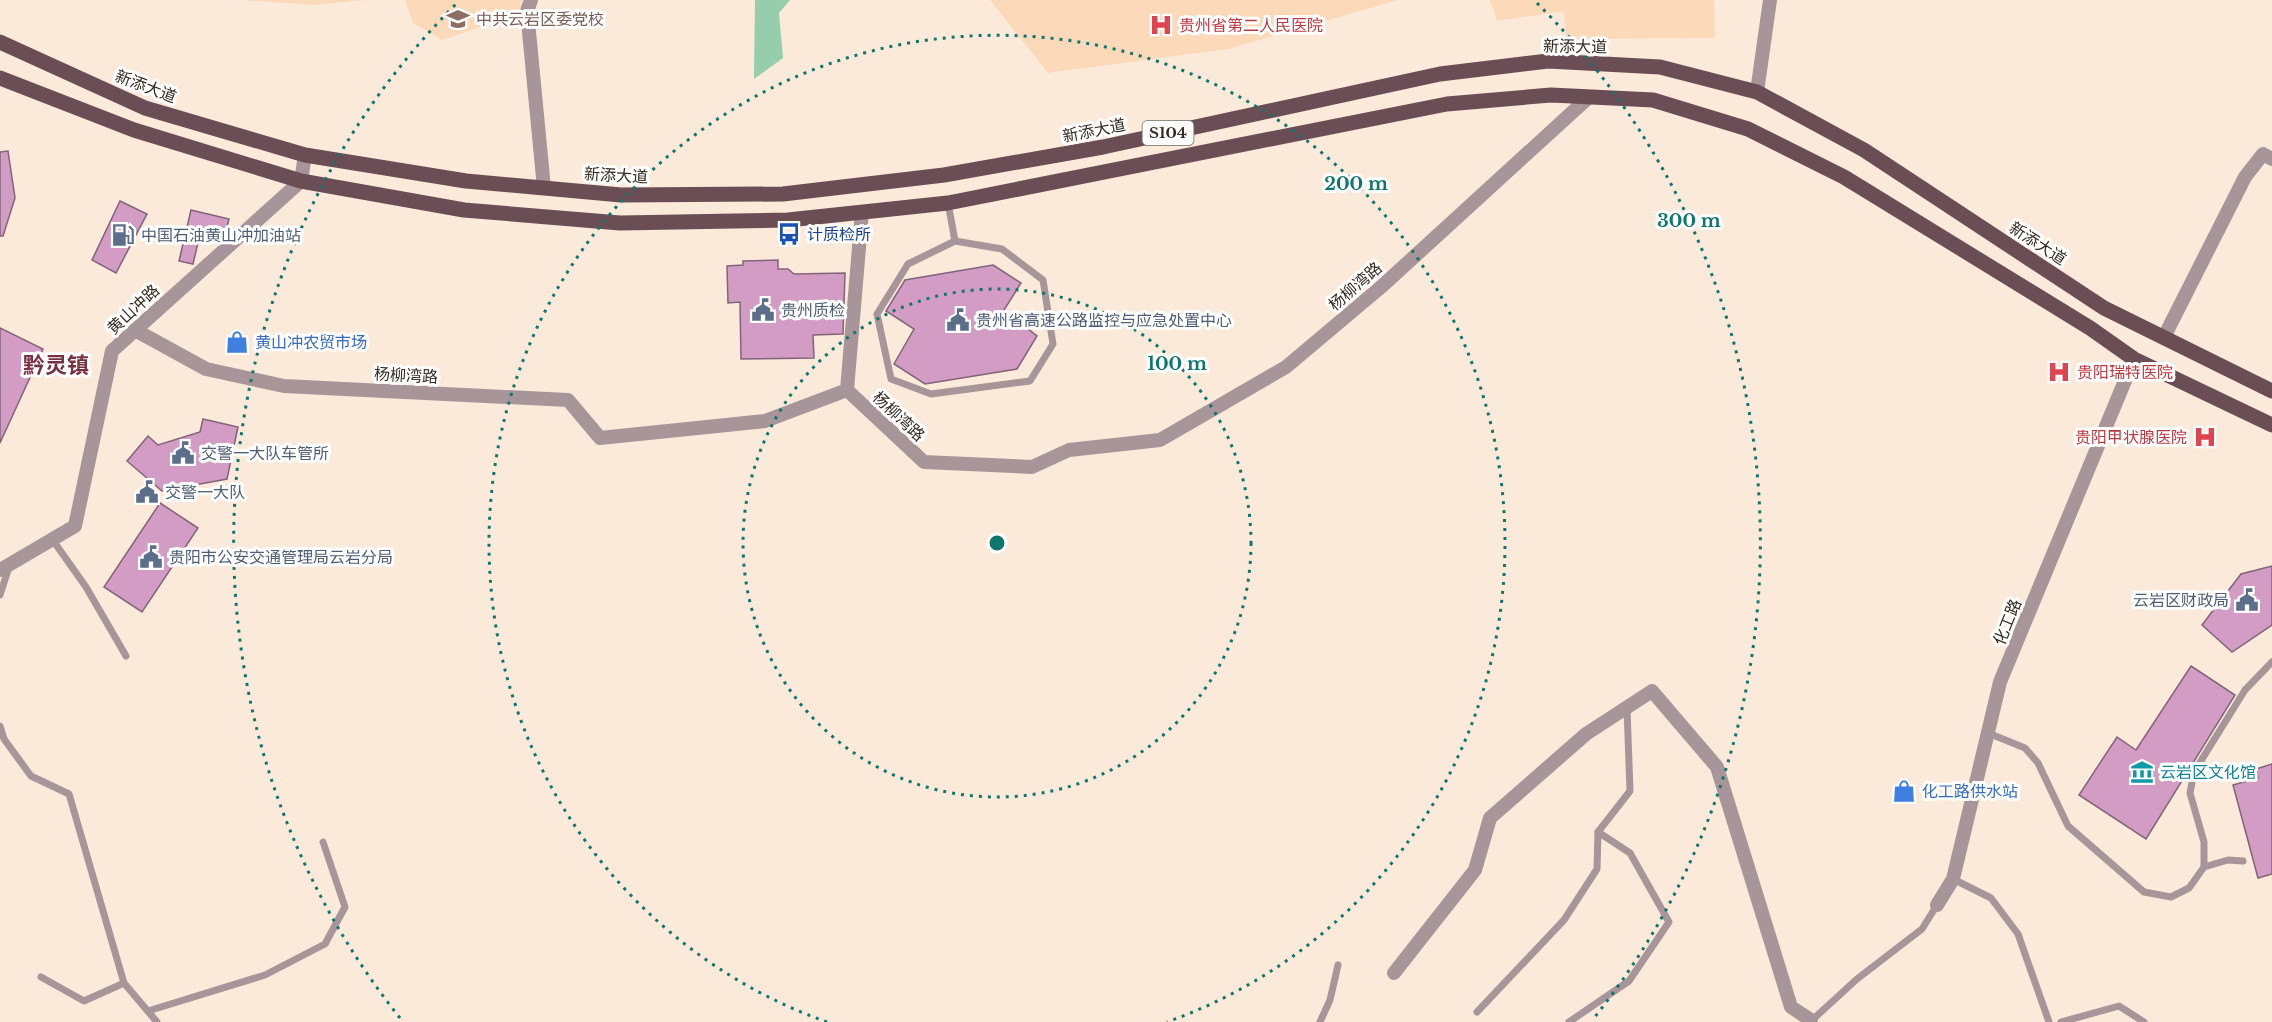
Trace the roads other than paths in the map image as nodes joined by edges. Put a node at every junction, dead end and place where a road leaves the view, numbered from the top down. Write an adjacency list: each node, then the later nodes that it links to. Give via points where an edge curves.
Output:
1 (531, 0): 10 (street, via 527,11)
2 (1770, 0): 5 (street)
3 (0, 42): 7 (main road, 新添大道 / S104, via 145,108)
4 (0, 78): 9 (main road, S104, via 134,130)
5 (1757, 92): 10 (main road, 新添大道 / S104, via 1660,67 1548,61 1440,74 1102,147 944,175 783,194 621,195); 15 (main road, 新添大道 / S104, via 1864,150 2104,308)
6 (1589, 97): 11 (main road, S104, via 1551,95 1447,104); 16 (main road, S104, via 1653,100 1748,129 1844,177); 17 (street, 杨柳湾路, via 1381,287 1286,367 1160,440 1069,450 1032,466 924,462)
7 (305, 155): 9 (street); 10 (main road, 新添大道 / S104, via 466,181)
8 (2272, 159): 15 (street, via 2263,154 2245,177)
9 (301, 181): 12 (main road, S104, via 464,210 620,223 788,220); 14 (street, 黄山冲路)
10 (544, 188)
11 (948, 203): 12 (main road, S104); 13 (lane)
12 (862, 212): 17 (street)
13 (955, 241): 13 (lane, via 908,264 877,314 891,379 931,394 1030,381 1053,344 1043,280 1002,249)
14 (135, 330): 17 (street, 杨柳湾路, via 206,369 284,386 568,400 600,438 765,421); 20 (street, 黄山冲路, via 112,351 75,526)
15 (2164, 337): 18 (main road, 新添大道 / S104)
16 (2134, 359): 19 (main road, S104); 27 (street, 化工路, via 2000,682)
17 (847, 390)
18 (2272, 391)
19 (2272, 425)
20 (52, 539): 21 (street, 黄山冲路); 23 (lane, via 86,587)
21 (5, 567): 22 (lane)
22 (0, 595)
23 (126, 656)
24 (2272, 662): 31 (lane, via 2246,690 2194,772 2190,793 2204,842)
25 (1627, 708): 28 (lane, via 1630,791); 35 (street, via 1586,734 1490,818 1475,870); 40 (street, via 1652,691 1717,766 1791,1007)
26 (0, 726): 37 (lane, via 4,739 31,776 69,794)
27 (1988, 733): 31 (lane, via 2025,748 2038,763 2068,826 2144,892 2171,897 2189,888); 32 (street, 化工路)
28 (1598, 832): 39 (lane, via 1597,869 1564,920); 43 (lane, via 1630,853 1669,922 1629,981)
29 (323, 842): 38 (lane, via 345,907 325,944 265,975)
30 (2243, 861): 31 (lane, via 2228,860)
31 (2204, 867)
32 (1953, 879): 33 (street, 化工路); 44 (lane, via 1991,898 2018,934)
33 (1937, 905): 40 (lane, via 1922,929)
34 (1338, 965): 42 (lane)
35 (1394, 974)
36 (41, 978): 37 (lane, via 84,1001)
37 (124, 983): 38 (lane)
38 (148, 1011): 41 (lane)
39 (1477, 1012)
40 (1811, 1021)
41 (157, 1022)
42 (1320, 1022)
43 (1569, 1022)
44 (2049, 1022)
45 (2061, 1022): 46 (lane, via 2119,1006)
46 (2144, 1022)

